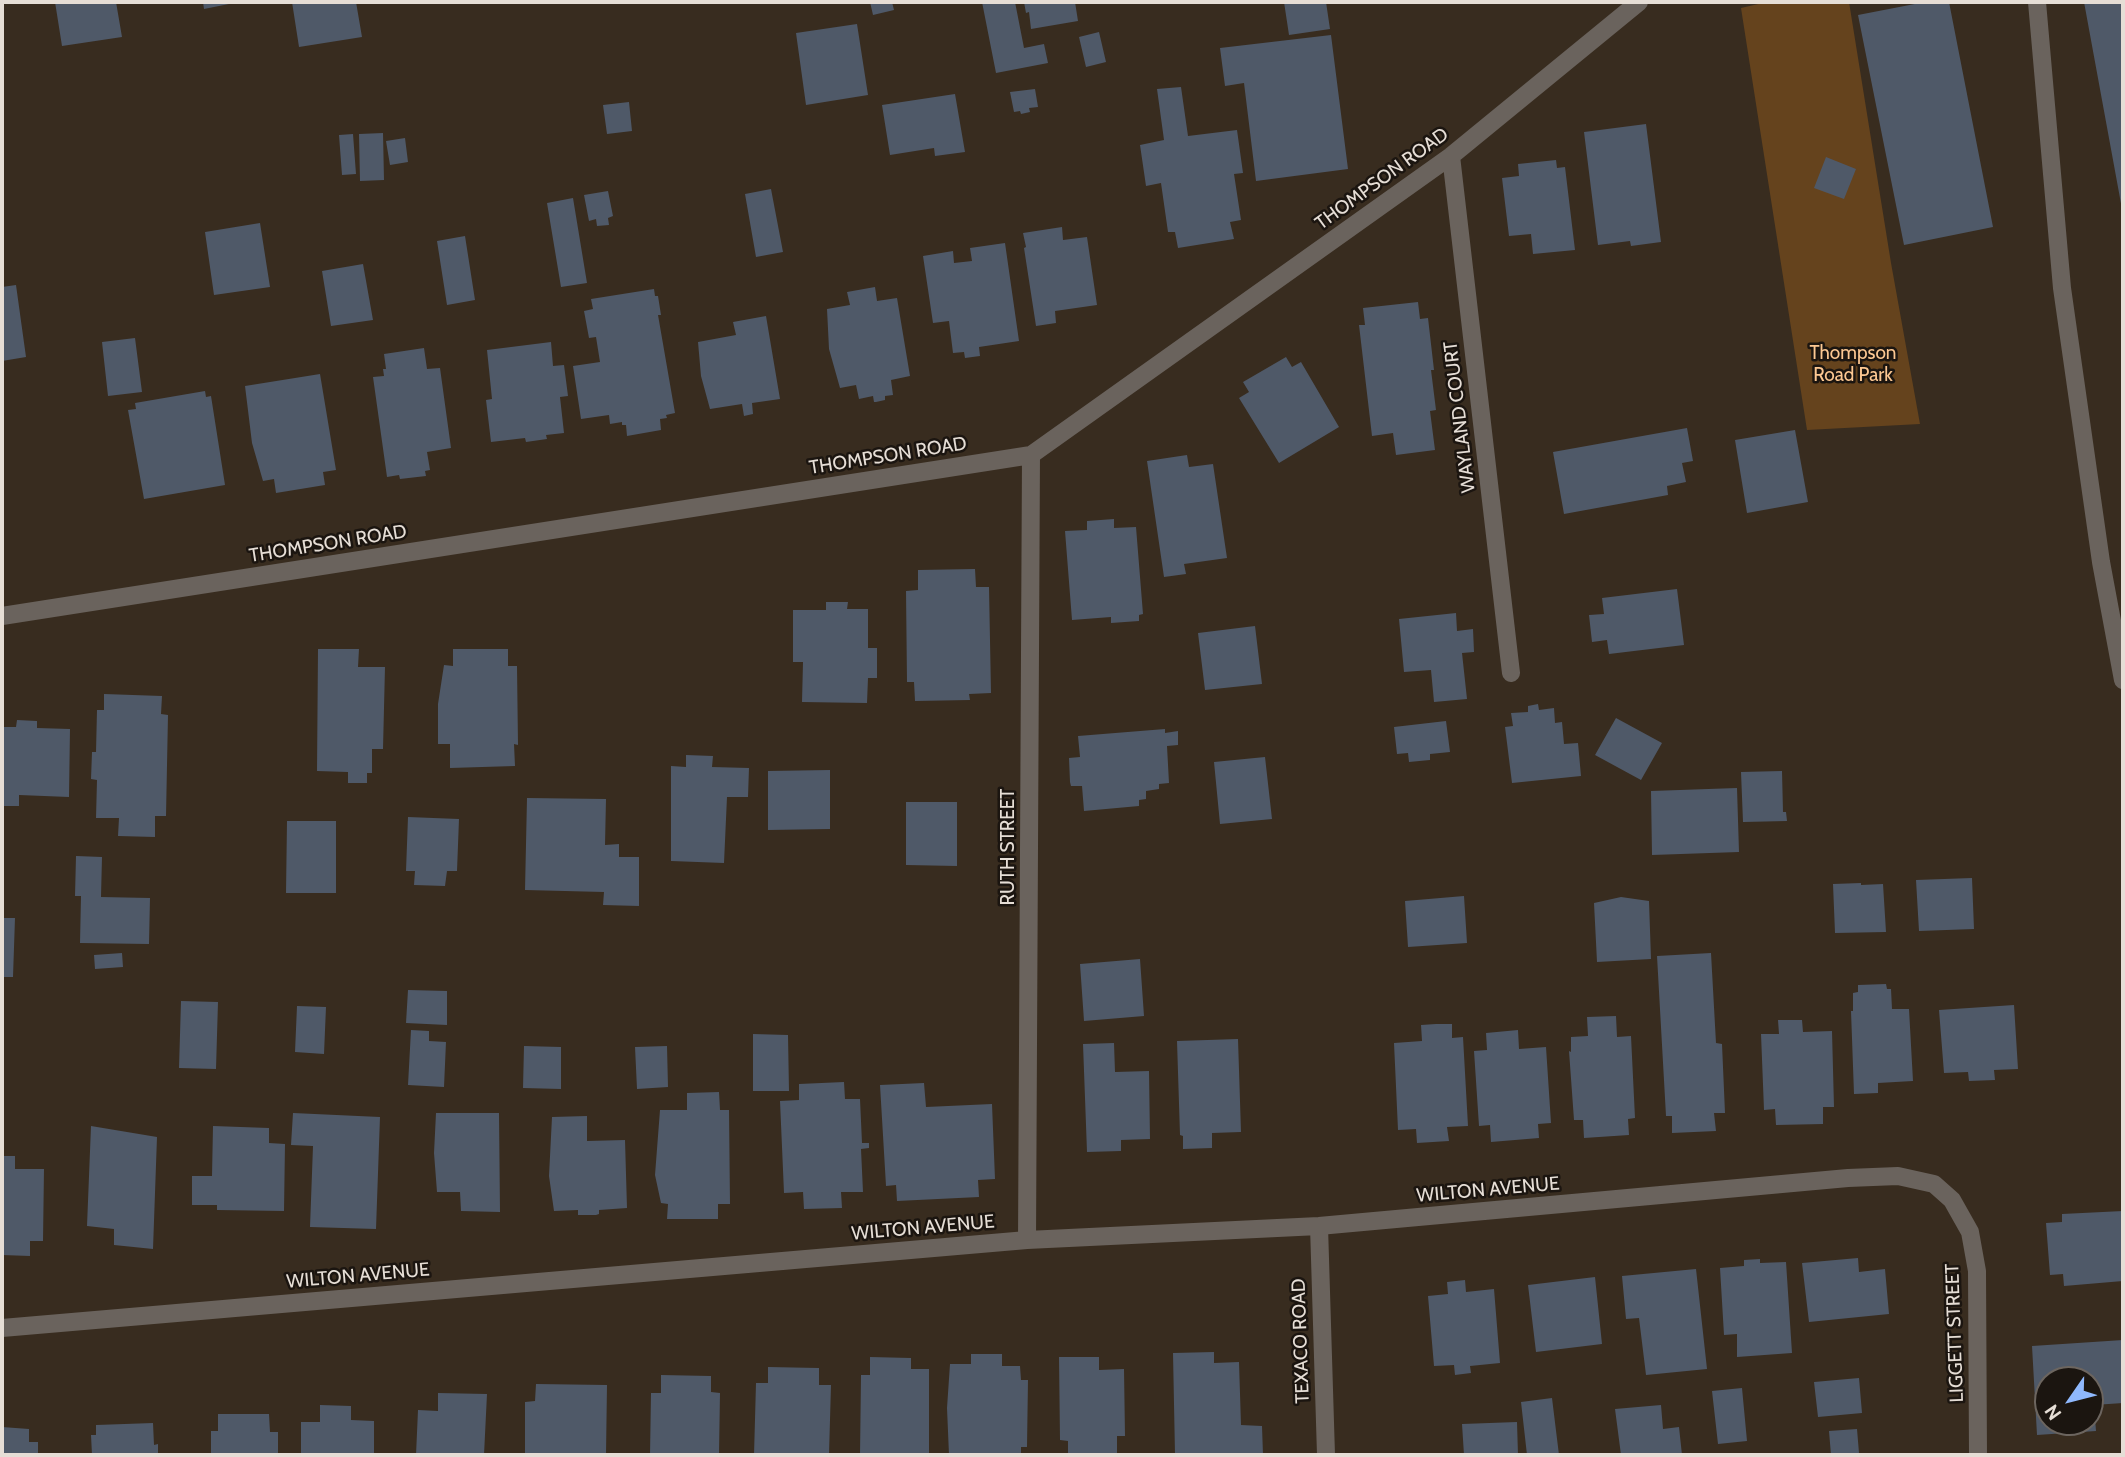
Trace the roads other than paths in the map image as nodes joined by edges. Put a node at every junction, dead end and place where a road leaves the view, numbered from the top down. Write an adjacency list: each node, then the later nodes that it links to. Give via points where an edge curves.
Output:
1 (1639, 2): 3 (street, THOMPSON ROAD)
2 (2037, 2): 7 (street, via 2062,288 2101,562)
3 (1451, 156): 4 (street, THOMPSON ROAD); 6 (street, WAYLAND COURT)
4 (1031, 455): 5 (street, THOMPSON ROAD); 10 (street, RUTH STREET)
5 (2, 617)
6 (1511, 673)
7 (2123, 680)
8 (1848, 1178): 9 (street, WILTON AVENUE); 13 (street, LIGGETT STREET, via 1898,1176 1934,1184 1952,1200 1970,1232 1978,1271)
9 (1319, 1226): 10 (street, WILTON AVENUE); 12 (street, TEXACO ROAD)
10 (1027, 1240): 11 (street, WILTON AVENUE)
11 (2, 1328)
12 (1326, 1455)
13 (1979, 1455)

